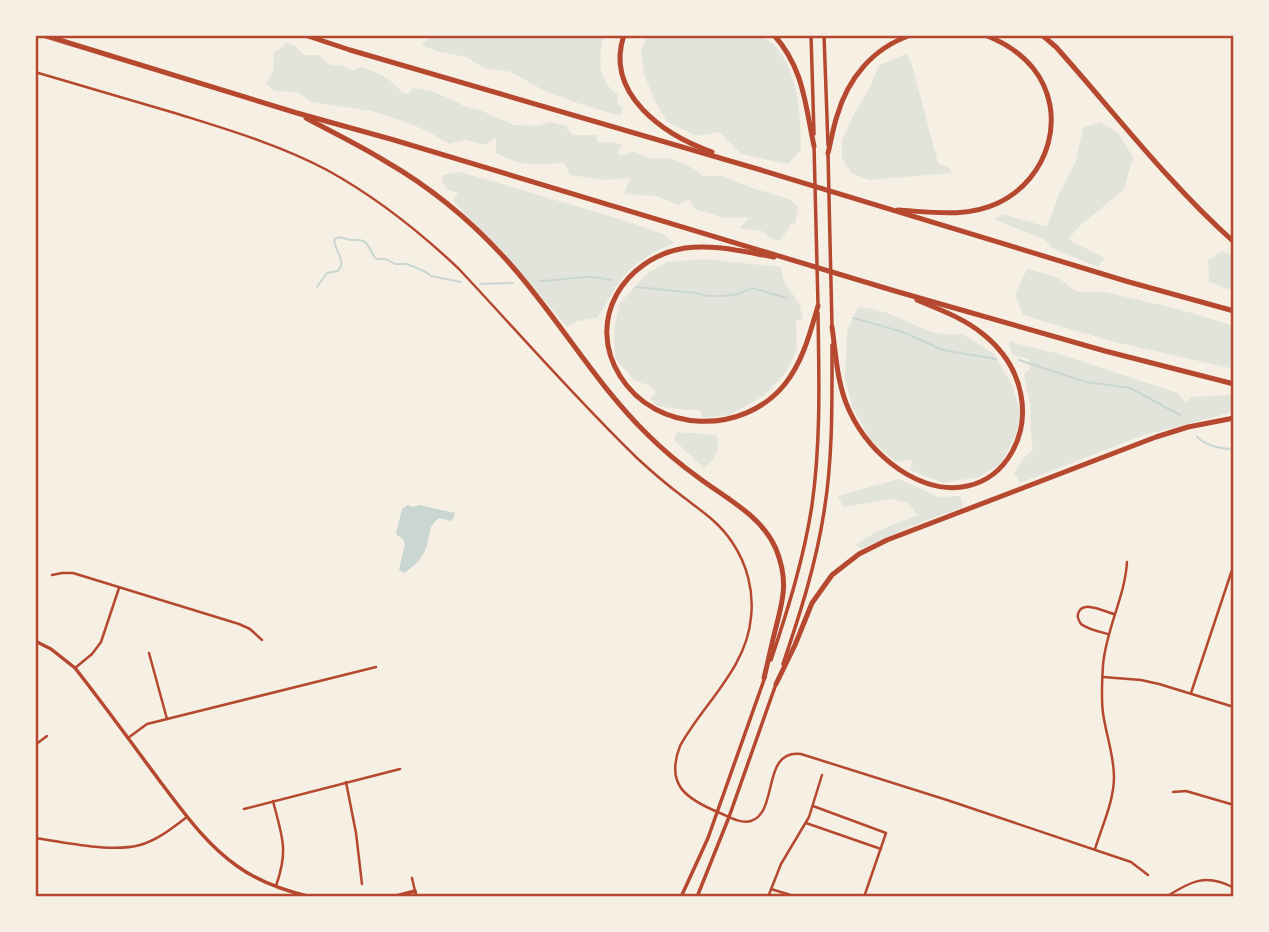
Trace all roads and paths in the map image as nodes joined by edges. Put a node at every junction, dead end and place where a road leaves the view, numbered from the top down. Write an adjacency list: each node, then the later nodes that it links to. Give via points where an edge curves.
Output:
1 (43, 35): 11 (highway)
2 (305, 35): 14 (highway)
3 (624, 35): 14 (highway, via 623,76 648,115 697,147)
4 (774, 35): 12 (highway, via 800,78)
5 (811, 35): 12 (main road)
6 (824, 35): 13 (main road)
7 (911, 35): 13 (highway, via 881,50 859,71 843,99)
8 (985, 35): 15 (highway, via 1022,57 1045,88 1052,124 1039,167 1013,194 982,209 943,213)
9 (1042, 35): 16 (highway)
10 (35, 72): 52 (street, via 257,139 318,165 369,195 433,244 620,441 722,528 748,575 750,628 737,662 682,741 675,764 683,793)
11 (297, 113): 17 (highway); 36 (highway, via 401,170 470,223 528,285 640,427 680,464 751,515 767,533 781,565 784,593)
12 (814, 146): 19 (main road)
13 (828, 155): 21 (main road)
14 (761, 170): 15 (highway)
15 (887, 209): 20 (highway)
16 (1234, 242)
17 (801, 262): 18 (highway); 19 (highway, via 710,246 650,260 626,280 611,307 607,337 615,366 642,400 669,416 708,422 738,416 771,398 785,383 803,352)
18 (895, 291): 21 (highway, via 943,309 974,327 1002,352 1013,370 1021,396 1020,436 1007,461 986,478 959,487 929,484 876,450 845,401); 22 (highway)
19 (818, 304): 36 (main road, via 818,437 812,505 787,612)
20 (1234, 311)
21 (832, 327): 37 (main road, via 831,447 824,513 807,591)
22 (1234, 384)
23 (1234, 418): 37 (highway, via 1156,436 872,547 821,588)
24 (1127, 562): 28 (street)
25 (1232, 570): 38 (street)
26 (52, 575): 27 (street, via 68,572)
27 (119, 588): 30 (street, via 245,626); 34 (street, via 101,642)
28 (1114, 615): 29 (street); 29 (street, via 1087,606 1078,613 1083,625)
29 (1108, 634): 35 (street)
30 (262, 640)
31 (35, 641): 34 (main road)
32 (149, 653): 40 (street)
33 (376, 667): 40 (street)
34 (75, 668): 42 (main road)
35 (1102, 677): 38 (street, via 1141,680); 58 (street, via 1102,711 1114,779)
36 (765, 678): 52 (main road)
37 (776, 684): 54 (main road)
38 (1191, 694): 39 (street)
39 (1234, 707)
40 (167, 719): 42 (street, via 147,724)
41 (47, 736): 43 (street)
42 (128, 738): 53 (main road)
43 (35, 745)
44 (400, 769): 46 (street)
45 (822, 775): 50 (street)
46 (346, 782): 48 (street); 61 (street)
47 (1174, 792): 49 (street)
48 (273, 801): 51 (street); 62 (street, via 284,851)
49 (1234, 805)
50 (813, 806): 55 (street); 57 (street, via 886,833)
51 (244, 808)
52 (717, 812): 54 (street); 69 (main road)
53 (187, 817): 56 (street, via 155,839 128,847); 62 (main road, via 238,867)
54 (730, 817): 58 (street, via 748,822 758,816 779,763 794,753); 70 (main road)
55 (806, 823): 57 (street); 64 (street)
56 (35, 838)
57 (881, 849): 73 (street)
58 (1094, 850): 59 (street, via 1130,862)
59 (1147, 875)
60 (412, 878): 65 (street)
61 (362, 884)
62 (275, 886): 66 (main road)
63 (1234, 888): 74 (street, via 1200,880 1188,882)
64 (771, 889): 71 (street); 72 (street)
65 (415, 891): 67 (main road); 68 (main road)
66 (311, 897)
67 (392, 897)
68 (416, 897)
69 (681, 897)
70 (697, 897)
71 (768, 897)
72 (797, 897)
73 (864, 897)
74 (1166, 897)

